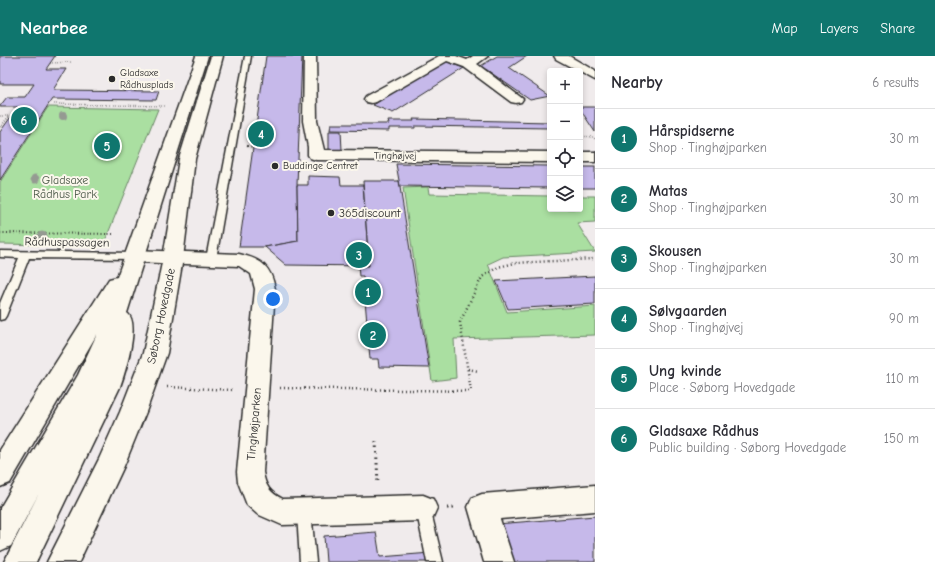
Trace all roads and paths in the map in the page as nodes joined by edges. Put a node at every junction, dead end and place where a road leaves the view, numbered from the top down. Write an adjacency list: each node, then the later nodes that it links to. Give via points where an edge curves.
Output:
1 (202, 56): 14 (street)
2 (217, 56): 27 (street, Søborg Hovedgade, via 187,159)
3 (248, 56): 28 (lane)
4 (310, 56): 19 (street, Tinghøjvej, via 310,121 316,155)
5 (482, 56): 9 (street)
6 (560, 56): 10 (street)
7 (72, 62): 8 (path)
8 (50, 63)
9 (468, 64): 11 (street, via 446,57); 12 (street)
10 (595, 76)
11 (371, 99)
12 (516, 99)
13 (54, 104): 14 (path)
14 (185, 107): 26 (street)
15 (0, 116): 16 (path, via 9,116)
16 (0, 128)
17 (583, 136): 18 (path, via 593,136)
18 (595, 139)
19 (547, 157)
20 (583, 157): 21 (street)
21 (595, 157)
22 (0, 233): 23 (path)
23 (115, 234)
24 (0, 254): 25 (lane, Rådhuspassagen)
25 (26, 254): 26 (lane, Rådhuspassagen); 31 (lane)
26 (134, 256): 27 (street, Tinghøjparken); 30 (street); 37 (street)
27 (173, 258): 28 (street, Tinghøjparken); 45 (street, Søborg Hovedgade, via 160,336 149,371 110,466)
28 (210, 259): 35 (street, Tinghøjparken, via 252,263 264,278)
29 (595, 259): 32 (path, via 515,263 498,267 482,278 460,322)
30 (121, 300): 43 (street, via 89,379); 44 (street, via 122,331 108,387)
31 (0, 316)
32 (468, 369): 33 (path); 35 (path, via 471,391)
33 (478, 371)
34 (166, 387): 35 (path, via 241,391)
35 (258, 387): 42 (street, Tinghøjparken, via 251,482 257,496 267,505 282,512)
36 (376, 441): 41 (path)
37 (0, 474)
38 (595, 498): 39 (street)
39 (482, 507): 40 (path); 48 (street)
40 (423, 508): 41 (street, Tinghøjparken); 47 (lane)
41 (379, 510): 42 (street, Tinghøjparken)
42 (304, 512): 46 (lane)
43 (0, 536)
44 (20, 562)
45 (63, 562)
46 (308, 562)
47 (435, 562)
48 (499, 562)

